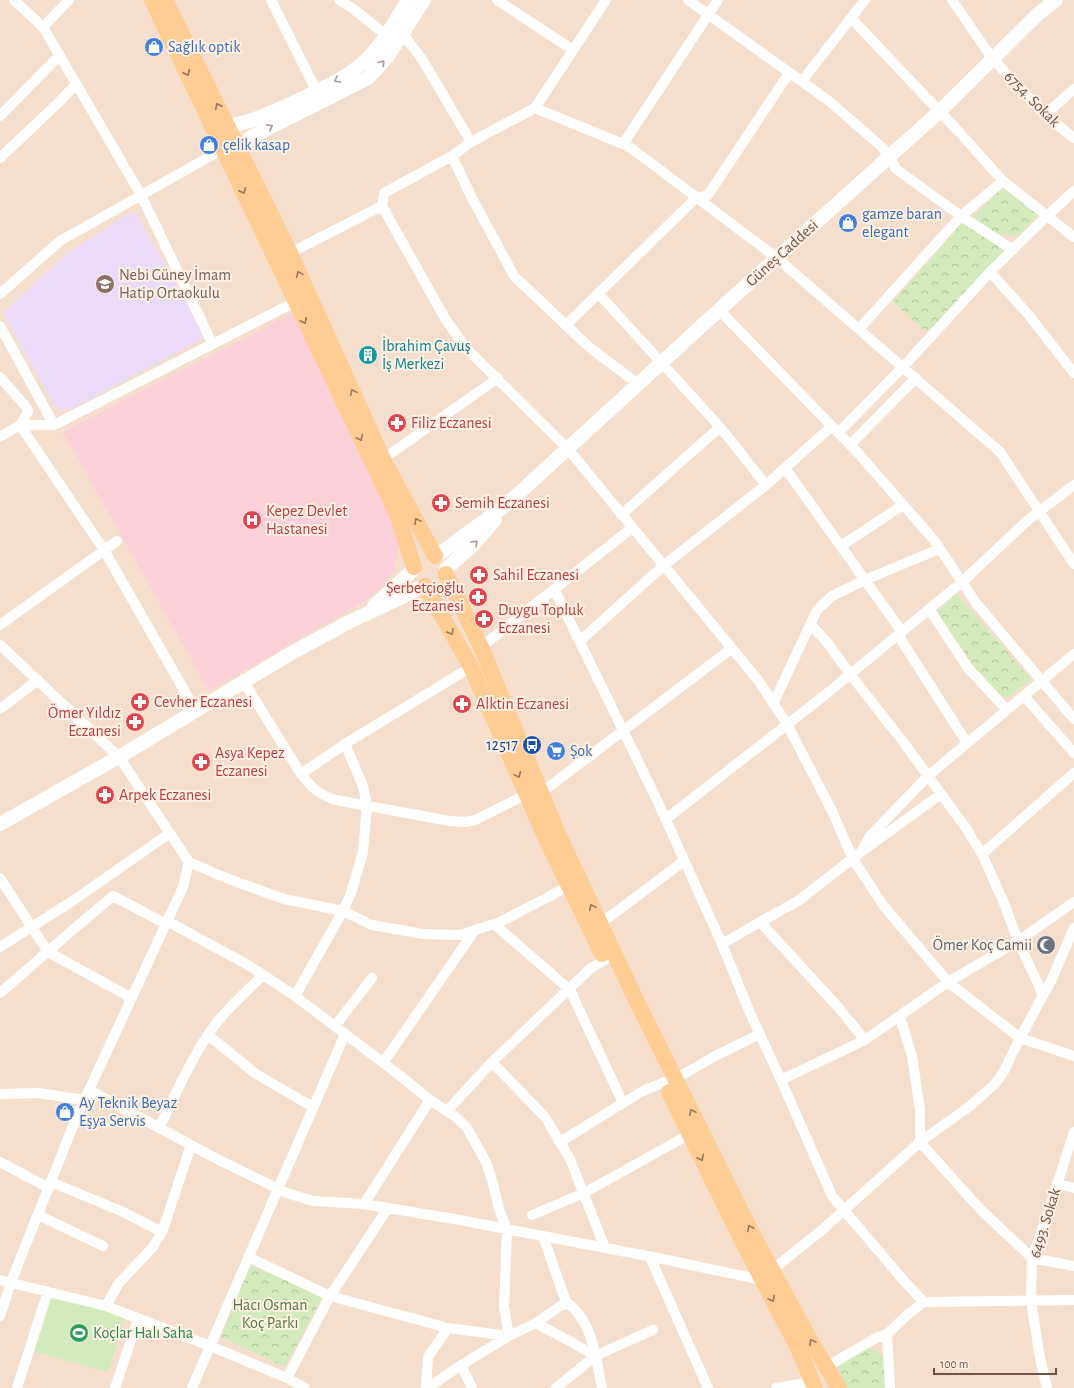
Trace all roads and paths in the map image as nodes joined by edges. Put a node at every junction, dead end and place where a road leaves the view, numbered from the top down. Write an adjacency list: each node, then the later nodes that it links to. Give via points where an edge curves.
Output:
1 (14, 0): 19 (street)
2 (69, 0): 19 (street)
3 (152, 0): 38 (main road, one-way to 38)
4 (166, 0): 34 (main road, one-way to 4)
5 (271, 0): 29 (street)
6 (340, 0): 16 (street)
7 (408, 0): 21 (street)
8 (424, 0): 20 (street)
9 (497, 0): 22 (street)
10 (606, 0): 22 (street)
11 (688, 0): 17 (street)
12 (718, 0): 17 (street)
13 (865, 0): 18 (street)
14 (1056, 0): 24 (street, Güneş Caddesi)
15 (955, 2): 24 (street, 6754. Sokak)
16 (355, 4): 21 (street)
17 (708, 15): 25 (street); 37 (street)
18 (851, 18): 26 (street); 31 (street)
19 (43, 27): 23 (street)
20 (403, 34): 36 (street, via 422,59); 39 (street, one-way to 20, via 251,136 368,78)
21 (386, 35): 29 (street, one-way to 29, via 371,56 354,71)
22 (573, 50): 30 (street)
23 (59, 56): 27 (street); 33 (street)
24 (992, 58): 31 (street, Güneş Caddesi); 32 (street, 6754. Sokak)
25 (789, 73): 26 (street); 46 (street, via 708,194)
26 (802, 81): 42 (street, via 872,137)
27 (76, 84): 41 (street); 45 (street)
28 (1074, 89): 32 (street)
29 (316, 92): 34 (street, via 258,118)
30 (535, 108): 36 (street); 37 (street)
31 (940, 111): 42 (street, Güneş Caddesi); 43 (street)
32 (1045, 115): 35 (street, 6754. Sokak)
33 (0, 116)
34 (228, 126): 39 (main road)
35 (1074, 138)
36 (471, 142): 40 (street)
37 (623, 144): 46 (street)
38 (223, 149): 45 (street); 57 (main road, one-way to 57)
39 (240, 150): 52 (main road)
40 (452, 156): 47 (street, via 384,193); 59 (street, via 514,276)
41 (0, 158)
42 (889, 158): 48 (street, via 896,169); 53 (street, Güneş Caddesi)
43 (1003, 181): 48 (street); 49 (street)
44 (1074, 191): 49 (street)
45 (141, 195): 56 (street, via 60,241); 62 (street)
46 (696, 198): 53 (street); 55 (street)
47 (382, 206): 52 (street); 67 (street, via 446,320 466,348)
48 (961, 216): 51 (street); 61 (street)
49 (1047, 216): 50 (street); 51 (street)
50 (1074, 237)
51 (1013, 250): 54 (street)
52 (290, 253): 77 (main road, one-way to 52)
53 (777, 258): 58 (street, Güneş Caddesi); 61 (street)
54 (990, 272): 64 (street); 65 (street, via 1027,313)
55 (598, 293): 59 (street); 63 (street)
56 (0, 294)
57 (295, 302): 62 (street); 92 (main road, one-way to 92, via 398,516)
58 (719, 310): 63 (street, Güneş Caddesi); 73 (street)
59 (566, 325): 69 (street, via 589,347)
60 (0, 326): 71 (street)
61 (859, 329): 64 (street)
62 (212, 343): 71 (street)
63 (662, 362): 69 (street, Güneş Caddesi); 72 (street)
64 (903, 368): 68 (street); 73 (street)
65 (1074, 373)
66 (0, 377): 70 (street, via 27,408 28,412)
67 (498, 378): 76 (street); 77 (street)
68 (916, 378): 75 (street); 82 (street, via 1000,452)
69 (638, 384): 76 (street, Güneş Caddesi)
70 (20, 425): 71 (street); 74 (street); 88 (street)
71 (54, 425)
72 (720, 427): 79 (street); 83 (street)
73 (835, 430): 75 (street); 78 (street)
74 (0, 437)
75 (850, 445): 81 (street)
76 (568, 448): 83 (street); 89 (street, Güneş Caddesi, via 506,505 474,544)
77 (383, 459): 89 (main road, one-way to 77)
78 (785, 468): 79 (street); 86 (street)
79 (766, 485): 91 (street)
80 (1074, 485): 82 (street)
81 (903, 505): 86 (street); 87 (street)
82 (1039, 512): 90 (street); 94 (street)
83 (622, 515): 84 (street)
84 (632, 528): 91 (street); 96 (street)
85 (117, 541): 88 (street)
86 (841, 546): 93 (street)
87 (939, 549): 93 (street); 94 (street)
88 (104, 550): 100 (street); 115 (street)
89 (441, 564): 92 (main road, via 427,555 422,556); 95 (main road, via 444,579 436,586); 104 (main road)
90 (1074, 564)
91 (663, 566): 102 (street); 105 (street)
92 (414, 568): 95 (main road, via 416,580); 98 (street)
93 (865, 580): 99 (street, via 832,596 817,610); 101 (street)
94 (962, 582): 97 (street); 110 (street, via 976,604)
95 (424, 586): 98 (street); 107 (main road, one-way to 107)
96 (554, 589): 102 (street); 104 (street)
97 (929, 609): 101 (street); 116 (street, via 968,668)
98 (368, 612): 111 (street)
99 (810, 624): 108 (street); 113 (street)
100 (0, 625)
101 (900, 633): 108 (street); 120 (street)
102 (580, 641): 119 (street)
103 (0, 644): 109 (street)
104 (480, 647): 127 (main road)
105 (732, 649): 113 (street, via 758,680); 119 (street)
106 (1074, 654): 110 (street)
107 (471, 667): 121 (street); 127 (main road, one-way to 127)
108 (850, 674): 118 (street); 126 (street)
109 (38, 680): 114 (street); 123 (street)
110 (1043, 681): 112 (street); 117 (street)
111 (244, 682): 115 (street); 125 (street)
112 (1024, 696): 116 (street); 122 (street)
113 (773, 704): 118 (street)
114 (0, 709)
115 (196, 710): 123 (street)
116 (1007, 710): 120 (street)
117 (1074, 719)
118 (787, 724): 130 (street); 134 (street)
119 (624, 731): 127 (street); 130 (street)
120 (967, 743): 126 (street)
121 (345, 744): 125 (street); 129 (street, via 363,786)
122 (1074, 753)
123 (119, 756): 131 (street); 132 (street)
124 (1074, 773): 133 (street)
125 (301, 774): 129 (street, via 312,788 324,796)
126 (928, 776): 128 (street); 134 (street, via 870,836)
127 (534, 793): 129 (street, via 475,820 465,822); 138 (main road, via 546,839); 144 (main road, one-way to 127, via 559,836)
128 (940, 794): 133 (street); 134 (street)
129 (367, 806): 140 (street, via 363,852)
130 (666, 819): 135 (street)
131 (0, 824)
132 (170, 833): 136 (street); 145 (street, via 74,900)
133 (982, 854): 148 (street)
134 (857, 856): 142 (street, via 798,901); 156 (street, via 883,906)
135 (684, 861): 144 (street); 150 (street)
136 (189, 862): 140 (street, via 284,899); 141 (street, via 183,887)
137 (0, 878): 145 (street)
138 (569, 886): 143 (street); 153 (main road)
139 (1074, 902): 148 (street)
140 (343, 911): 147 (street, via 372,925 423,934 460,935); 160 (street)
141 (167, 922): 152 (street, via 113,896); 154 (street); 161 (street)
142 (760, 922): 150 (street); 168 (street)
143 (494, 924): 147 (street); 157 (street)
144 (600, 924): 173 (main road)
145 (31, 926): 151 (street); 152 (street)
146 (1074, 928): 149 (street)
147 (475, 930): 171 (street)
148 (1018, 941): 156 (street); 159 (street)
149 (1071, 943): 159 (street)
150 (722, 944): 165 (street)
151 (0, 947)
152 (48, 952): 158 (street); 161 (street)
153 (605, 960): 157 (street, via 591,968); 173 (main road)
154 (263, 975): 160 (street); 166 (street, via 227,1011)
155 (372, 978): 163 (street)
156 (948, 982): 162 (street); 167 (street)
157 (570, 990): 170 (street); 178 (street)
158 (0, 993)
159 (1043, 995): 167 (street)
160 (295, 996): 163 (street)
161 (132, 998): 174 (street)
162 (900, 1017): 168 (street); 185 (street, via 912,1056 920,1110)
163 (335, 1026): 164 (street)
164 (345, 1034): 171 (street); 179 (street)
165 (760, 1034): 172 (street); 173 (street)
166 (208, 1035): 179 (street, via 256,1074); 181 (street, via 190,1064)
167 (1020, 1038): 169 (street); 185 (street, via 995,1084 970,1106)
168 (865, 1040): 172 (street)
169 (1074, 1056)
170 (492, 1062): 180 (street); 184 (street, via 545,1117)
171 (383, 1063): 177 (street)
172 (781, 1080): 195 (street, via 832,1196)
173 (670, 1081): 178 (street, via 645,1090); 183 (main road); 207 (main road, one-way to 173)
174 (89, 1090): 176 (street); 181 (street)
175 (0, 1094): 176 (street, via 39,1093)
176 (84, 1100): 189 (street)
177 (430, 1100): 180 (street); 193 (street)
178 (622, 1103): 184 (street)
179 (313, 1107): 190 (street)
180 (447, 1111): 198 (street, via 472,1134 486,1162)
181 (159, 1128): 186 (street)
182 (1074, 1132): 188 (street, 6493. Sokak)
183 (690, 1134): 192 (street); 207 (main road, one-way to 207)
184 (560, 1142): 192 (street)
185 (920, 1142): 195 (street); 205 (street, via 980,1209)
186 (191, 1145): 190 (street); 199 (street)
187 (0, 1162): 189 (street)
188 (1057, 1184): 191 (street); 205 (street, 6493. Sokak)
189 (50, 1185): 196 (street); 199 (street, via 121,1211)
190 (277, 1188): 193 (street, via 313,1201); 203 (street)
191 (1074, 1188)
192 (584, 1193): 197 (street); 202 (street)
193 (364, 1204): 194 (street)
194 (388, 1208): 198 (street); 211 (street)
195 (845, 1210): 207 (street); 215 (street)
196 (38, 1215): 201 (street); 209 (street)
197 (532, 1215)
198 (507, 1230): 200 (street); 223 (street, via 504,1307)
199 (162, 1232): 216 (street, via 153,1247 119,1283)
200 (543, 1236): 202 (street); 214 (street)
201 (103, 1246)
202 (605, 1248): 204 (street)
203 (248, 1257): 211 (street); 224 (street)
204 (650, 1257): 207 (street); 238 (street)
205 (1032, 1258): 206 (street); 213 (street, 6493. Sokak)
206 (1074, 1266)
207 (767, 1275): 227 (main road, one-way to 207); 229 (main road, one-way to 229)
208 (0, 1280): 209 (street)
209 (11, 1282): 210 (street); 217 (street)
210 (48, 1291): 216 (street); 230 (street)
211 (330, 1296): 220 (street); 228 (street)
212 (1074, 1300): 213 (street)
213 (1031, 1301): 215 (street); 242 (street, 6493. Sokak)
214 (566, 1302): 219 (street); 225 (street, via 574,1308 586,1326)
215 (924, 1302): 222 (street)
216 (106, 1306): 218 (street)
217 (0, 1316)
218 (138, 1319): 224 (street); 231 (street)
219 (536, 1323): 223 (street); 225 (street)
220 (448, 1328): 223 (street); 234 (street, via 428,1357)
221 (652, 1330): 225 (street)
222 (887, 1334): 227 (street); 241 (street)
223 (509, 1336): 226 (street)
224 (210, 1346): 228 (street); 232 (street)
225 (595, 1356): 236 (street); 237 (street)
226 (461, 1366): 234 (street); 235 (street)
227 (826, 1367): 240 (main road)
228 (287, 1378): 233 (street)
229 (814, 1385): 239 (street)
230 (17, 1388)
231 (114, 1388)
232 (192, 1388)
233 (305, 1388)
234 (427, 1388)
235 (472, 1388)
236 (556, 1388)
237 (602, 1388)
238 (708, 1388)
239 (776, 1388)
240 (839, 1388)
241 (890, 1388)
242 (1047, 1388)

